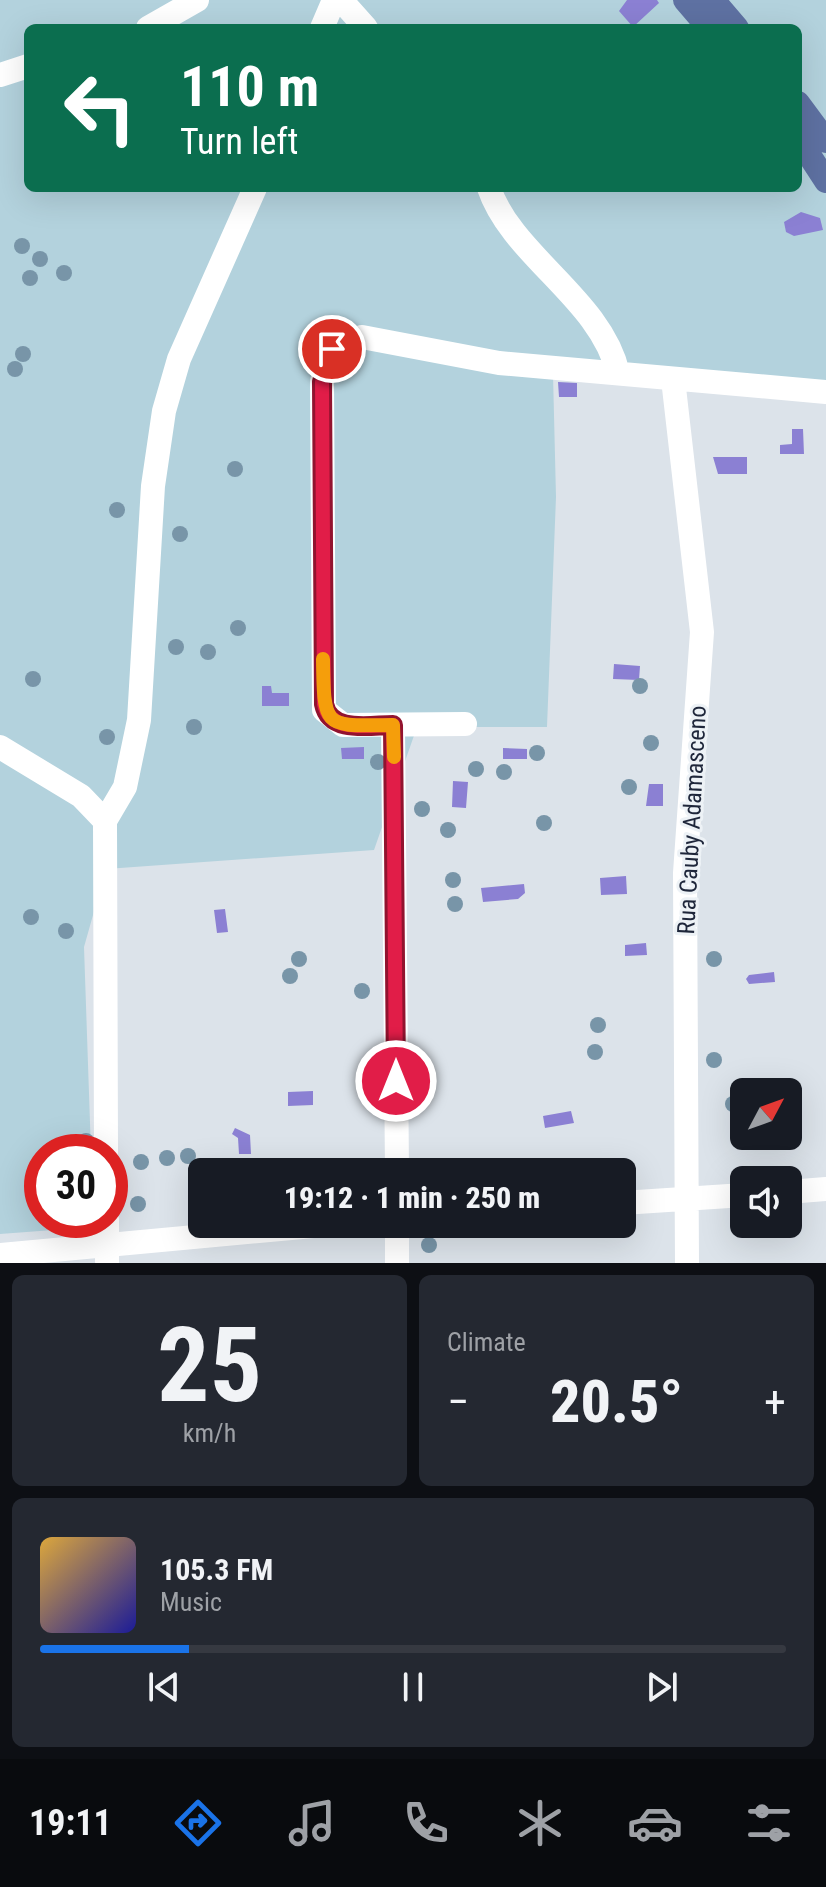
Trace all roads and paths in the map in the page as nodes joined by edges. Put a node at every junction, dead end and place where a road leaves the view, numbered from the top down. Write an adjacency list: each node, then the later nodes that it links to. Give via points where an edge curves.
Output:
1 (197, 0): 6 (street)
2 (334, 0): 7 (street)
3 (341, 0): 8 (street)
4 (685, 0): 9 (main road)
5 (713, 0): 10 (main road)
6 (155, 24)
7 (324, 24)
8 (362, 24)
9 (706, 24)
10 (734, 24)
11 (24, 67): 12 (street)
12 (0, 75)
13 (802, 108): 14 (main road)
14 (826, 141)
15 (802, 144): 16 (main road)
16 (826, 181)
17 (253, 192): 25 (street, via 179,359 164,411 153,486 139,720 125,787)
18 (490, 192): 19 (street, via 497,210 583,309 609,348)
19 (618, 373): 20 (street); 23 (street, via 499,363 362,337 332,349 322,382 324,710 343,725)
20 (673, 379): 21 (street); 31 (street, Rua Cauby Adamasceno, via 702,632 685,873)
21 (826, 392)
22 (465, 724): 23 (street)
23 (393, 725): 27 (street)
24 (0, 747): 25 (street, via 81,796)
25 (105, 821): 26 (street)
26 (106, 1134)
27 (397, 1158)
28 (826, 1189): 29 (street)
29 (802, 1191)
30 (730, 1196): 31 (street)
31 (685, 1199): 32 (street); 38 (street, Rua Cauby Adamasceno)
32 (636, 1202)
33 (232, 1238): 36 (street)
34 (397, 1238): 37 (street)
35 (0, 1255): 36 (street)
36 (107, 1255)
37 (397, 1263)
38 (687, 1263)

